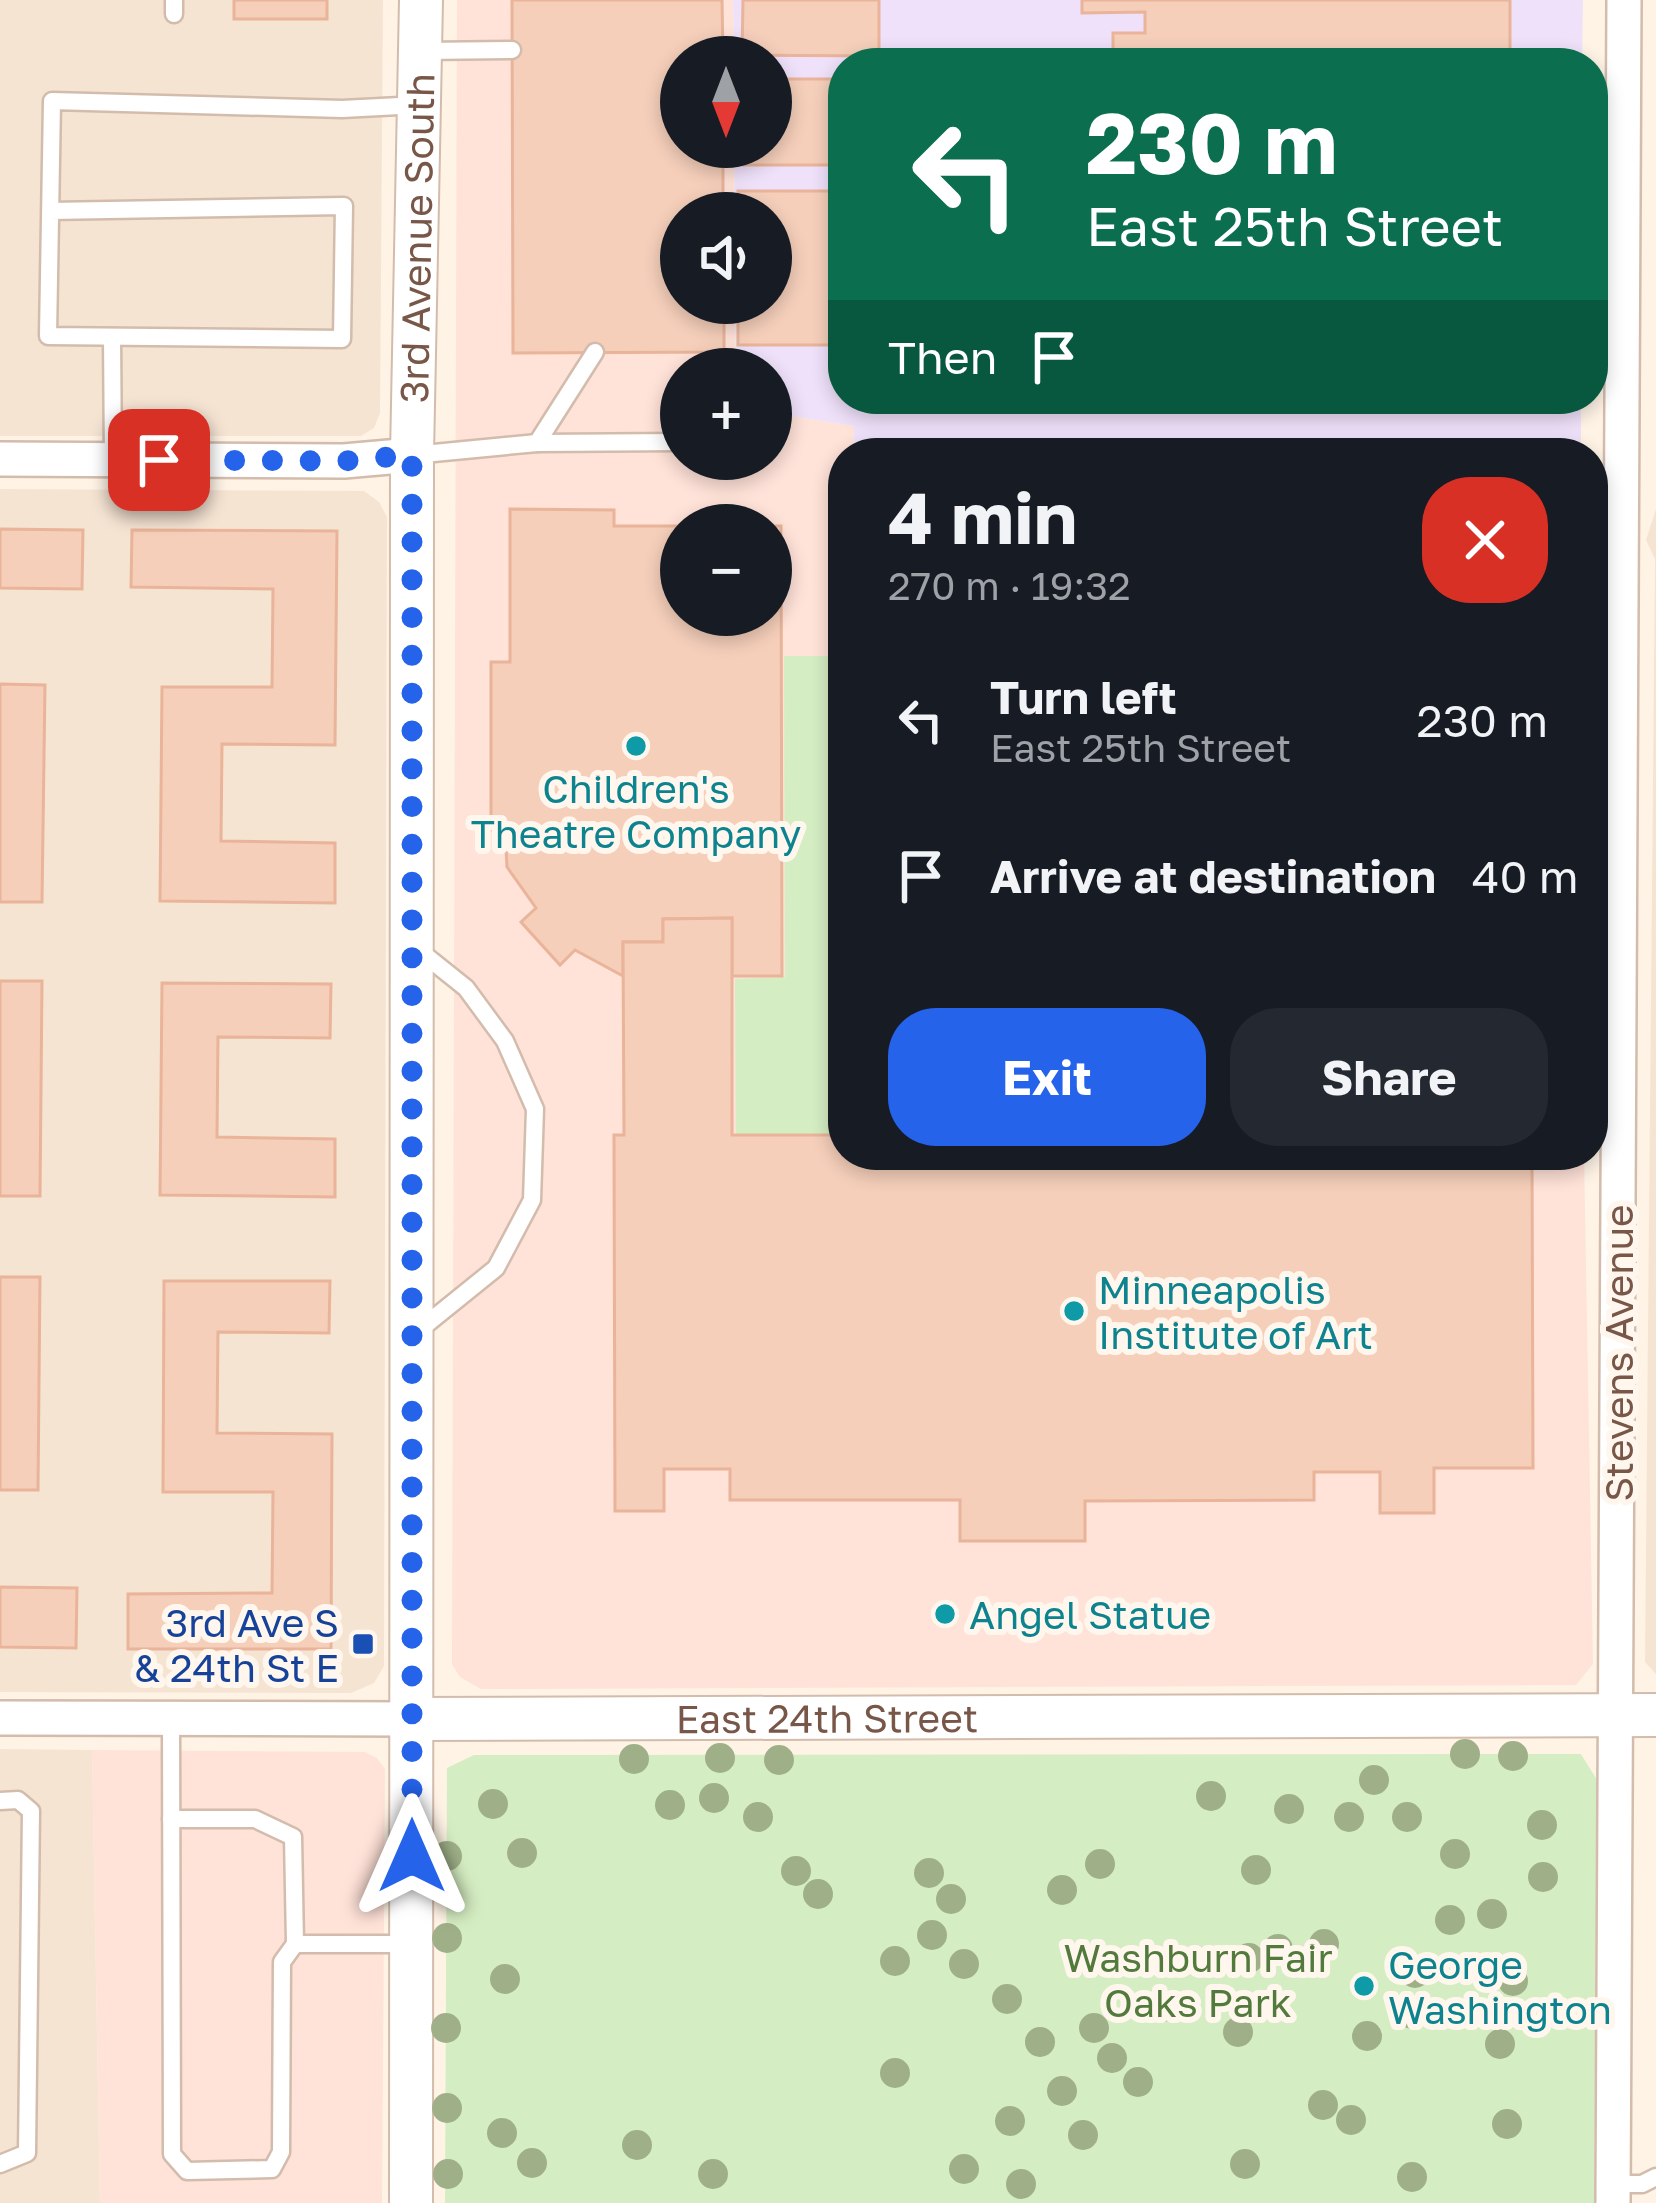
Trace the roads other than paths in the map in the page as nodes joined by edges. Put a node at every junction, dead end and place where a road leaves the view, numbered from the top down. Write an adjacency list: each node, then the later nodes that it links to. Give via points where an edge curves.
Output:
1 (421, 0): 4 (street, 3rd Avenue South)
2 (1624, 0): 11 (street, Stevens Avenue)
3 (512, 50): 4 (lane)
4 (421, 51): 5 (street, 3rd Avenue South)
5 (420, 105): 6 (lane, via 52,101); 12 (street, 3rd Avenue South)
6 (50, 211): 7 (lane, via 48,336); 7 (lane, via 344,206 342,339)
7 (112, 337): 14 (lane)
8 (595, 352): 10 (lane)
9 (660, 442): 10 (lane)
10 (537, 443): 12 (lane)
11 (1640, 454): 17 (street, Stevens Avenue)
12 (412, 455): 14 (street); 15 (street, 3rd Avenue South)
13 (0, 459): 14 (street)
14 (113, 460)
15 (414, 947): 16 (street, 3rd Avenue South); 16 (lane, via 466,988 505,1041 535,1109 532,1200 496,1268)
16 (412, 1335): 20 (street, 3rd Avenue South)
17 (1636, 1714): 20 (street, East 24th Street); 27 (street, Stevens Avenue)
18 (0, 1718): 19 (street, East 24th Street)
19 (171, 1719): 20 (street, East 24th Street); 22 (lane)
20 (413, 1719): 24 (street, 3rd Avenue South)
21 (0, 1801): 25 (lane, via 31,1810 27,2153)
22 (171, 1819): 23 (lane, via 255,1819 293,1837); 23 (lane, via 172,2154 187,2171 272,2169 280,2152 283,1962)
23 (295, 1945): 24 (lane)
24 (412, 1945): 28 (street, 3rd Avenue South)
25 (0, 2164)
26 (1656, 2177): 27 (lane)
27 (1613, 2193)
28 (410, 2203)

